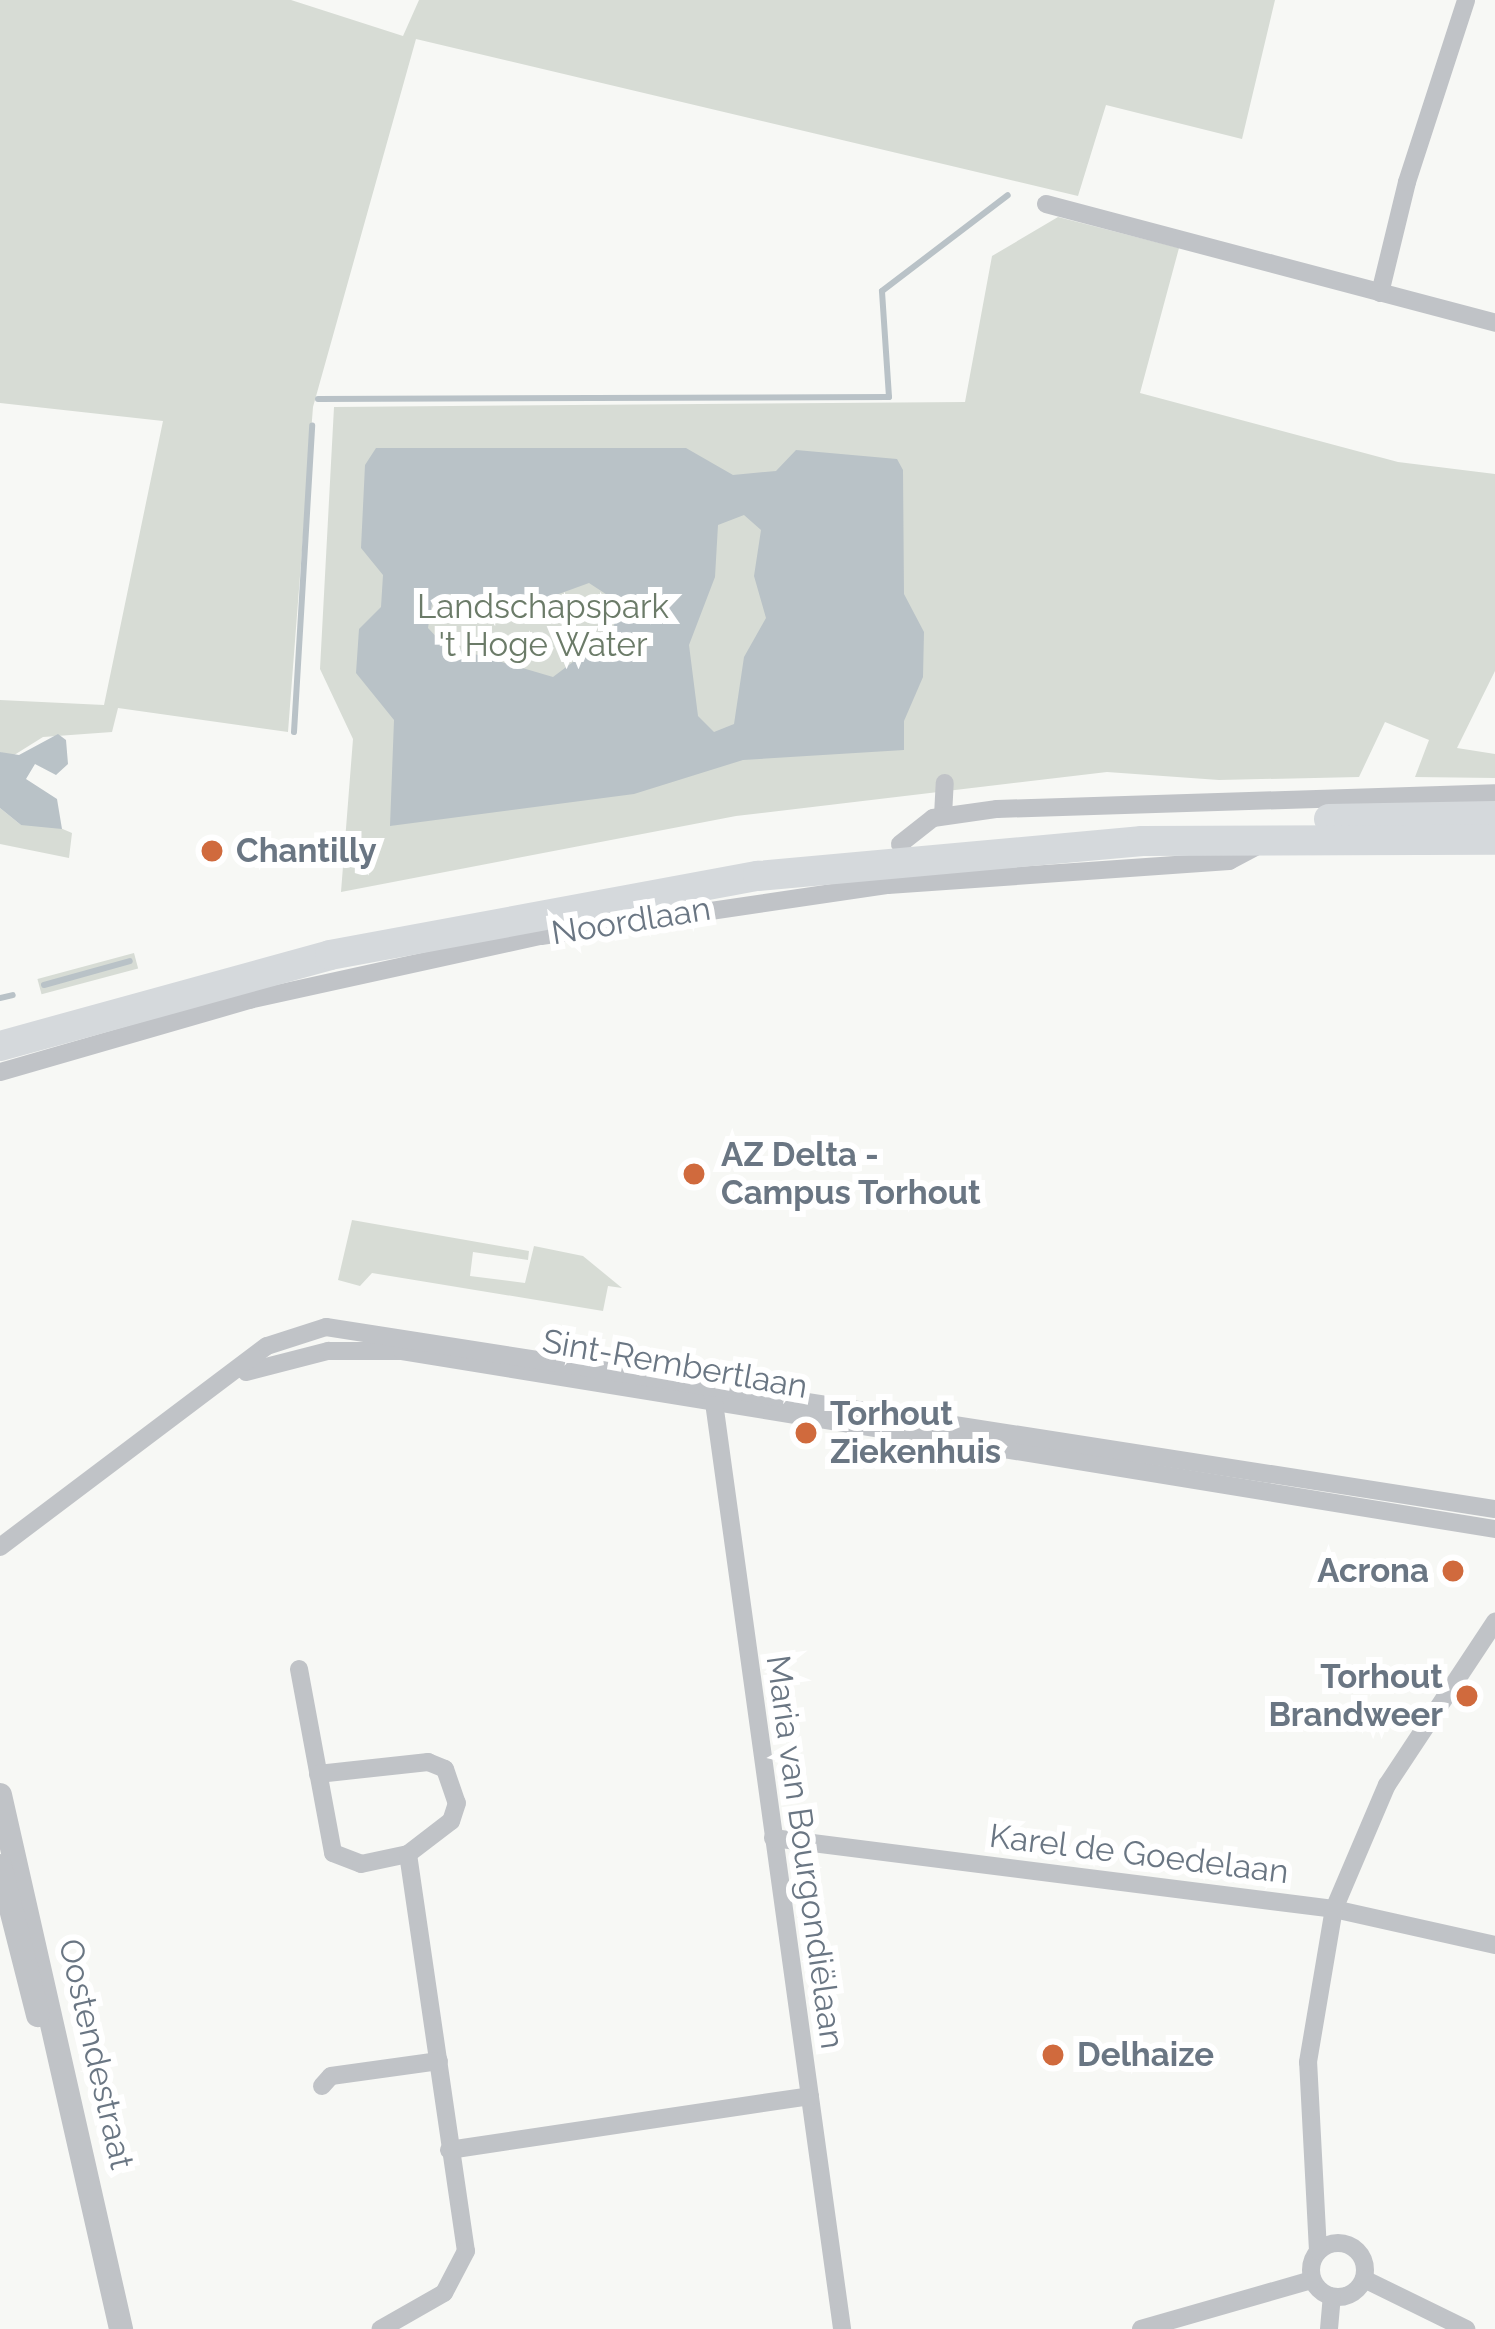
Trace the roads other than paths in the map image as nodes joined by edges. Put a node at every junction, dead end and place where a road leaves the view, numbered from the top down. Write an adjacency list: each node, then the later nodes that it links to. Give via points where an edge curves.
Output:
1 (1466, 0): 3 (street)
2 (1046, 204): 3 (street)
3 (1380, 293): 4 (street)
4 (1495, 322)
5 (945, 783): 7 (street)
6 (1495, 793): 7 (street, Noordlaan, via 1157,799)
7 (943, 816): 11 (street, Noordlaan)
8 (1495, 816): 11 (main road, Noordlaan, via 1137,826)
9 (1269, 837): 10 (main road, Noordlaan); 13 (main road, Noordlaan, via 967,853 622,896 271,968); 14 (street, Noordlaan, via 1229,861 888,885 541,936 249,1000)
10 (1495, 840)
11 (900, 844): 12 (main road, Noordlaan, via 460,910 289,947)
12 (0, 1029)
13 (0, 1046)
14 (0, 1072)
15 (326, 1327): 16 (street, Sint-Rembertlaan); 17 (street); 18 (street, Sint-Rembertlaan, via 267,1346)
16 (448, 1350): 17 (street, Sint-Rembertlaan); 19 (street, Sint-Rembertlaan)
17 (328, 1351): 18 (street, Sint-Rembertlaan)
18 (230, 1377): 25 (street, Sint-Rembertlaan)
19 (712, 1392): 20 (street, Sint-Rembertlaan); 30 (street, Maria van Bourgondiëlaan)
20 (1188, 1470): 21 (street, Sint-Rembertlaan); 22 (street, Sint-Rembertlaan)
21 (1342, 1484): 22 (street); 23 (street, Sint-Rembertlaan)
22 (1339, 1504): 24 (street, Sint-Rembertlaan)
23 (1495, 1509)
24 (1495, 1529)
25 (0, 1546)
26 (1495, 1622): 33 (street, via 1387,1785)
27 (299, 1669): 28 (street)
28 (318, 1774): 31 (street, via 333,1853 361,1864); 31 (street, via 428,1762 445,1769 457,1803 451,1821)
29 (0, 1795): 43 (street, Oostendestraat)
30 (773, 1838): 33 (street, Karel de Goedelaan); 37 (street, Maria van Bourgondiëlaan)
31 (409, 1854): 35 (street)
32 (0, 1866): 43 (street, Oostendestraat)
33 (1334, 1909): 34 (street, Karel de Goedelaan); 39 (street, via 1308,2062)
34 (1495, 1945)
35 (439, 2060): 36 (street, via 331,2076); 38 (street)
36 (322, 2086)
37 (810, 2096): 38 (street); 45 (street, Maria van Bourgondiëlaan)
38 (449, 2150): 44 (street, via 466,2252 460,2272 444,2293)
39 (1318, 2251): 40 (street, via 1352,2248); 41 (street)
40 (1364, 2279): 42 (street, via 1352,2294); 48 (street)
41 (1312, 2280): 42 (street); 46 (street)
42 (1332, 2297): 47 (street)
43 (119, 2329)
44 (381, 2329)
45 (842, 2329)
46 (1141, 2329)
47 (1329, 2329)
48 (1466, 2329)

